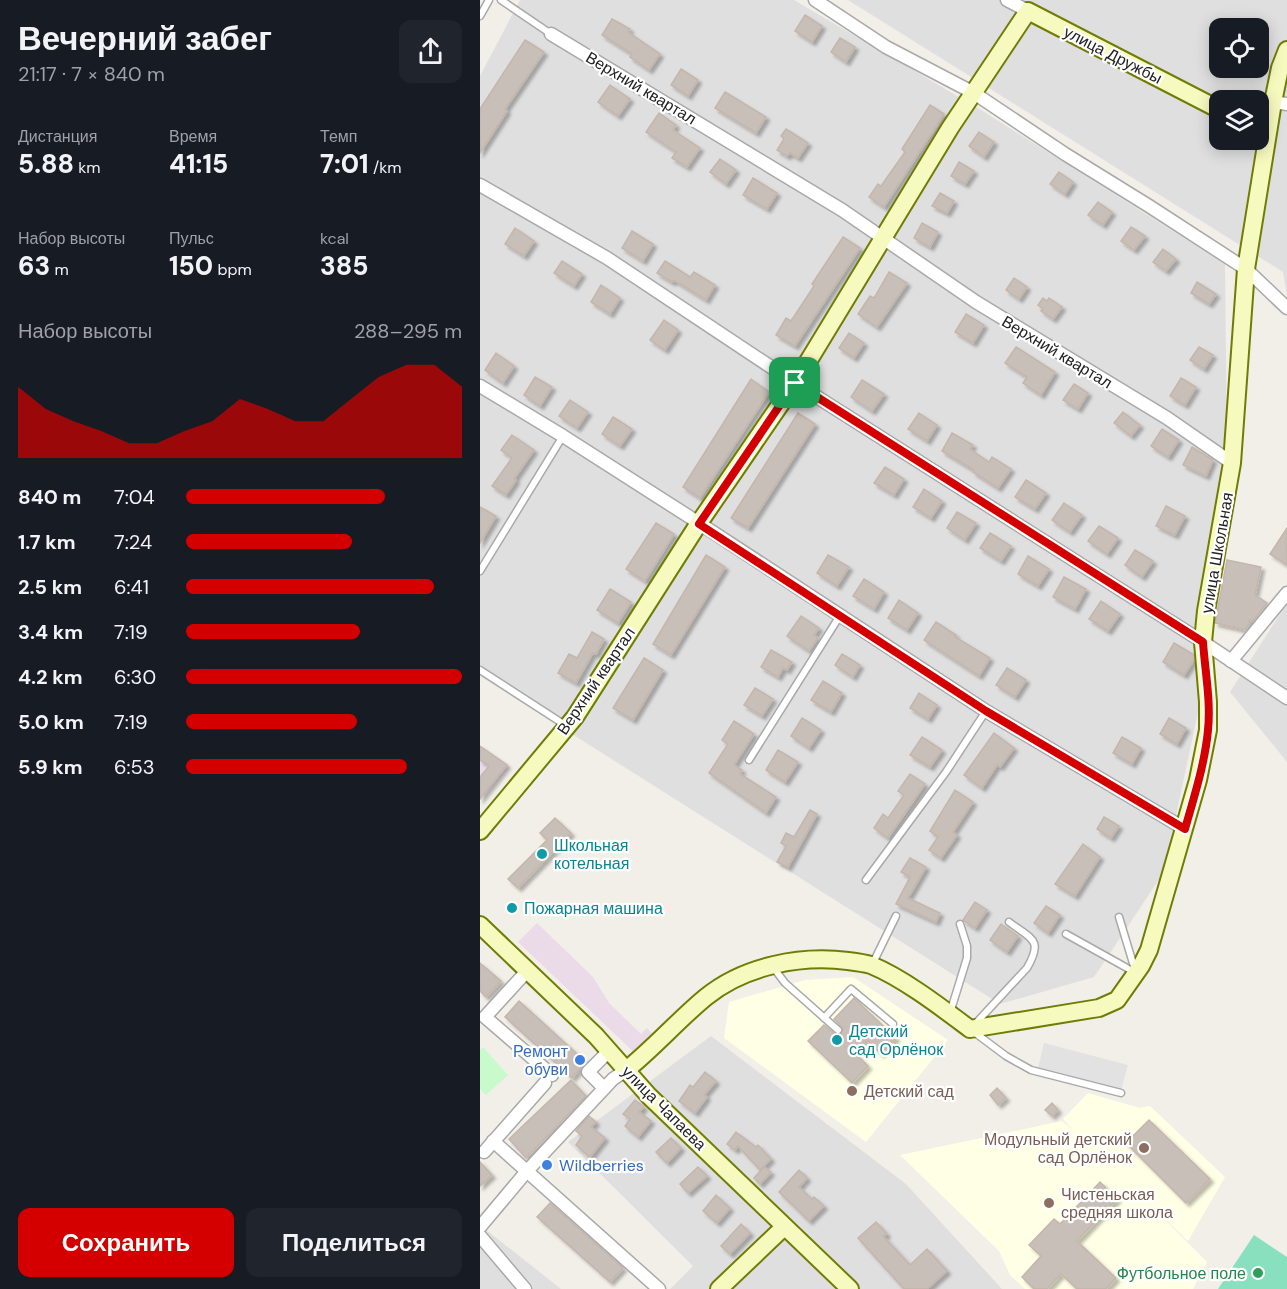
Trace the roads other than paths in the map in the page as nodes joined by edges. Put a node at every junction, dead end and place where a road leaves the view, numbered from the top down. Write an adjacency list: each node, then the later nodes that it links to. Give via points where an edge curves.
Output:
1 (488, 0): 5 (lane); 7 (lane)
2 (501, 0): 8 (lane)
3 (815, 0): 10 (street, via 886,47)
4 (1007, 0): 6 (street, улица Дружбы)
5 (480, 7)
6 (1028, 11): 10 (main road, Верхний квартал); 12 (main road, улица Дружбы)
7 (480, 16)
8 (551, 34): 16 (street, Верхний квартал, via 842,210)
9 (1287, 50): 11 (main road, улица Школьная, via 1280,68)
10 (974, 93): 16 (main road, Верхний квартал); 17 (street)
11 (1280, 103): 13 (main road, улица Школьная)
12 (1209, 104)
13 (1269, 122)
14 (1261, 150): 17 (main road, улица Школьная)
15 (480, 185): 19 (street, via 607,258)
16 (883, 239): 19 (main road, Верхний квартал); 22 (street, Верхний квартал)
17 (1246, 269): 18 (street); 22 (main road, улица Школьная)
18 (1287, 308)
19 (795, 383): 23 (main road, Верхний квартал); 27 (street)
20 (480, 386): 21 (street)
21 (563, 436): 23 (street); 24 (lane)
22 (1232, 463): 27 (main road, улица Школьная)
23 (699, 524): 26 (street); 32 (main road, Верхний квартал)
24 (480, 571)
25 (1287, 593): 28 (street)
26 (841, 615): 31 (street); 33 (lane)
27 (1203, 642): 28 (street); 34 (main road, улица Школьная, via 1208,730)
28 (1231, 661): 30 (street)
29 (480, 670): 32 (lane)
30 (1287, 698)
31 (986, 711): 34 (street); 36 (lane)
32 (567, 726): 35 (main road, Верхний квартал)
33 (749, 760)
34 (1185, 829): 46 (main road, улица Школьная, via 1149,950)
35 (480, 831)
36 (866, 880)
37 (896, 916): 44 (lane)
38 (1119, 916): 46 (lane)
39 (1008, 922): 51 (lane, via 1033,940 1033,959)
40 (960, 924): 47 (lane, via 967,958)
41 (480, 925): 45 (main road, улица Чапаева)
42 (1066, 934): 46 (lane)
43 (772, 966): 44 (main road, via 830,959); 49 (lane); 53 (main road, via 729,980)
44 (871, 966): 47 (main road)
45 (528, 970): 48 (street); 53 (main road, улица Чапаева, via 596,1035)
46 (1136, 974): 51 (main road, улица Школьная, via 1117,1000 1099,1008)
47 (950, 1014): 51 (main road)
48 (482, 1018): 55 (street, via 548,1079)
49 (824, 1018): 50 (lane, via 851,989); 52 (lane)
50 (893, 1024)
51 (970, 1029): 54 (lane, via 1031,1070)
52 (838, 1030)
53 (620, 1070): 57 (street); 59 (main road, улица Чапаева)
54 (1121, 1093)
55 (493, 1141): 56 (street); 57 (street)
56 (484, 1152)
57 (527, 1171): 58 (street); 62 (street)
58 (480, 1227)
59 (784, 1227): 63 (main road); 64 (main road, улица Чапаева)
60 (480, 1236): 61 (street)
61 (525, 1289)
62 (659, 1289)
63 (720, 1289)
64 (850, 1289)

